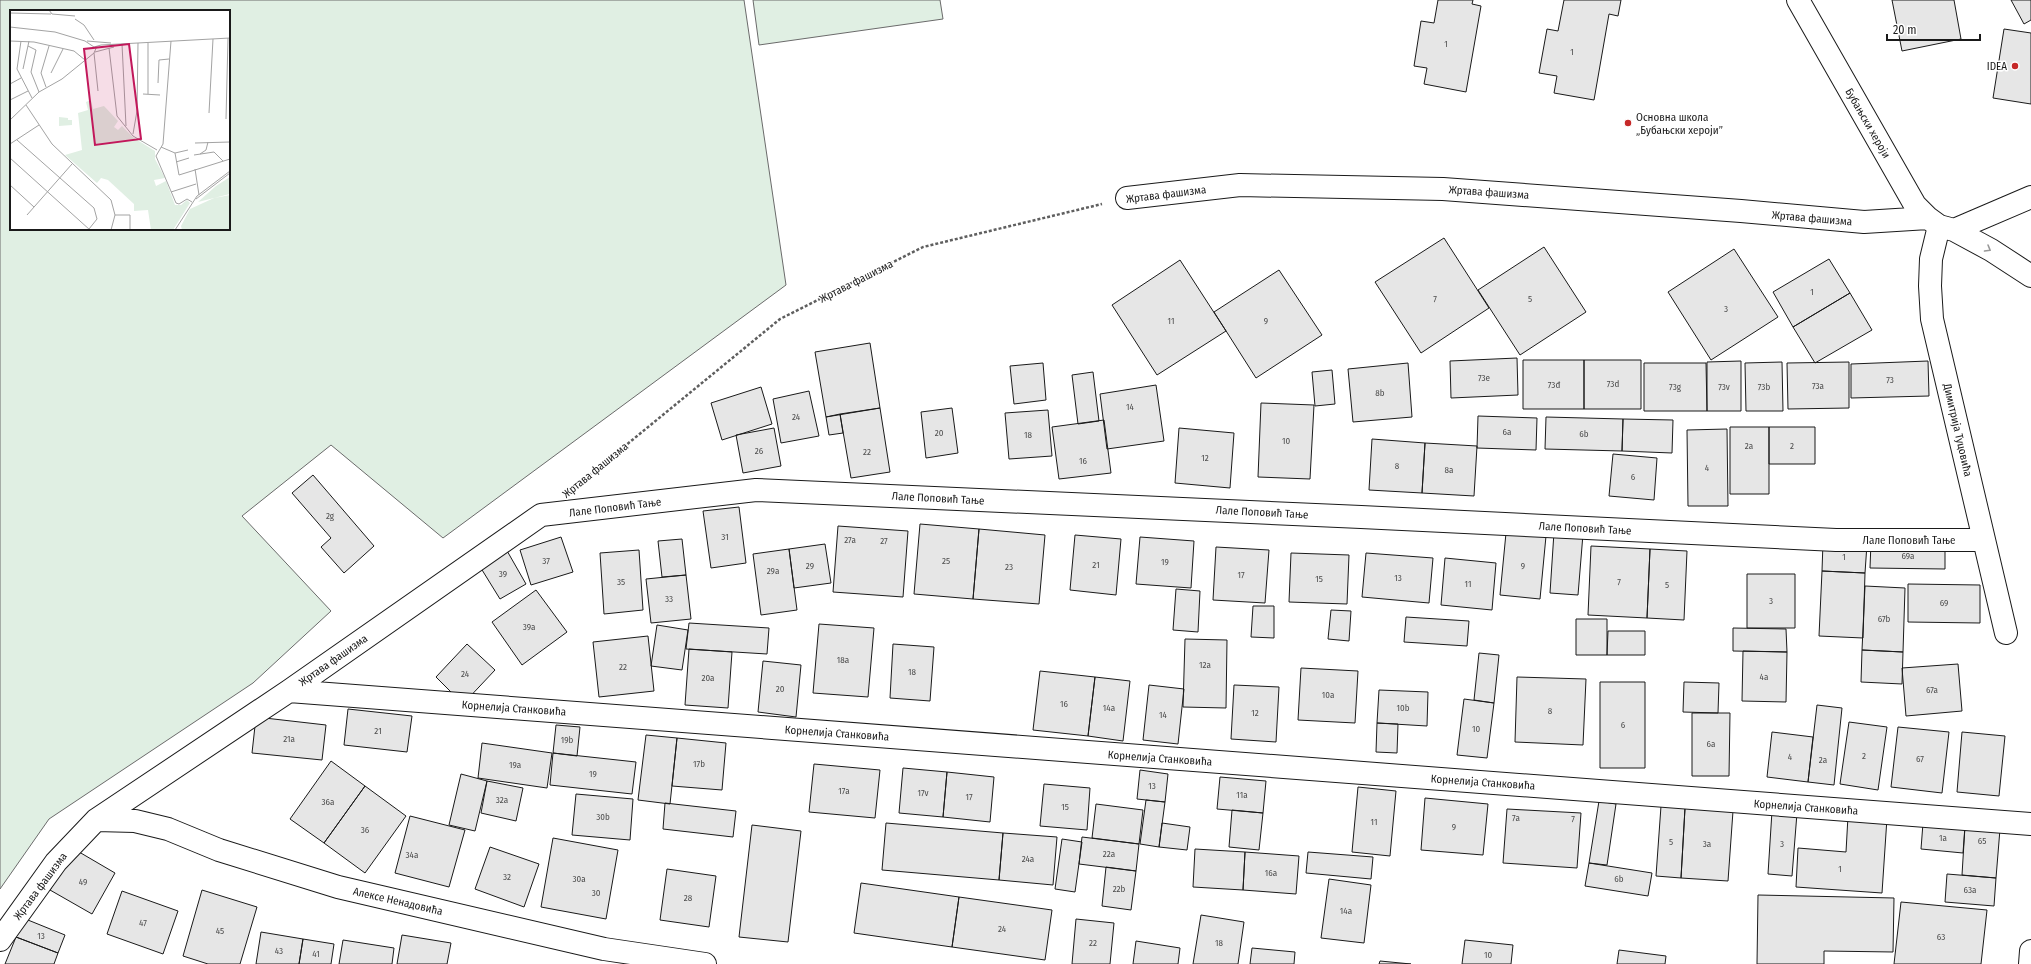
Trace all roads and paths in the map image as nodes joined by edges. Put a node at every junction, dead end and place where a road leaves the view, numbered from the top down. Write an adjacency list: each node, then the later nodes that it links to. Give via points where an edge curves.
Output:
1 (1807, 4): 4 (street, Бубањски хероји, via 1915,205)
2 (2031, 197): 4 (street)
3 (1127, 198): 4 (street, Жртава фашизма, via 1240,185 1436,189 1864,222); 6 (path, Жртава фашизма, via 923,247 780,319)
4 (1940, 225): 5 (street, Бубањски хероји, one-way to 5); 8 (street, Димитрија Туцовића, via 1931,259 1932,319)
5 (2031, 276)
6 (577, 485)
7 (540, 515): 8 (street, Лале Поповић Тање, via 756,490 1836,540); 10 (street, Жртава фашизма)
8 (1984, 540): 9 (street, Димитрија Туцовића)
9 (2006, 633)
10 (289, 691): 11 (street, Жртава фашизма); 12 (street, Корнелија Станковића)
11 (96, 820): 13 (street, Жртава фашизма, via 56,862); 15 (street, Алексе Ненадовића, via 135,821 168,829 219,850 353,891 604,949)
12 (2031, 824)
13 (0, 940)
14 (2031, 951): 16 (street)
15 (705, 964)
16 (2030, 964)

